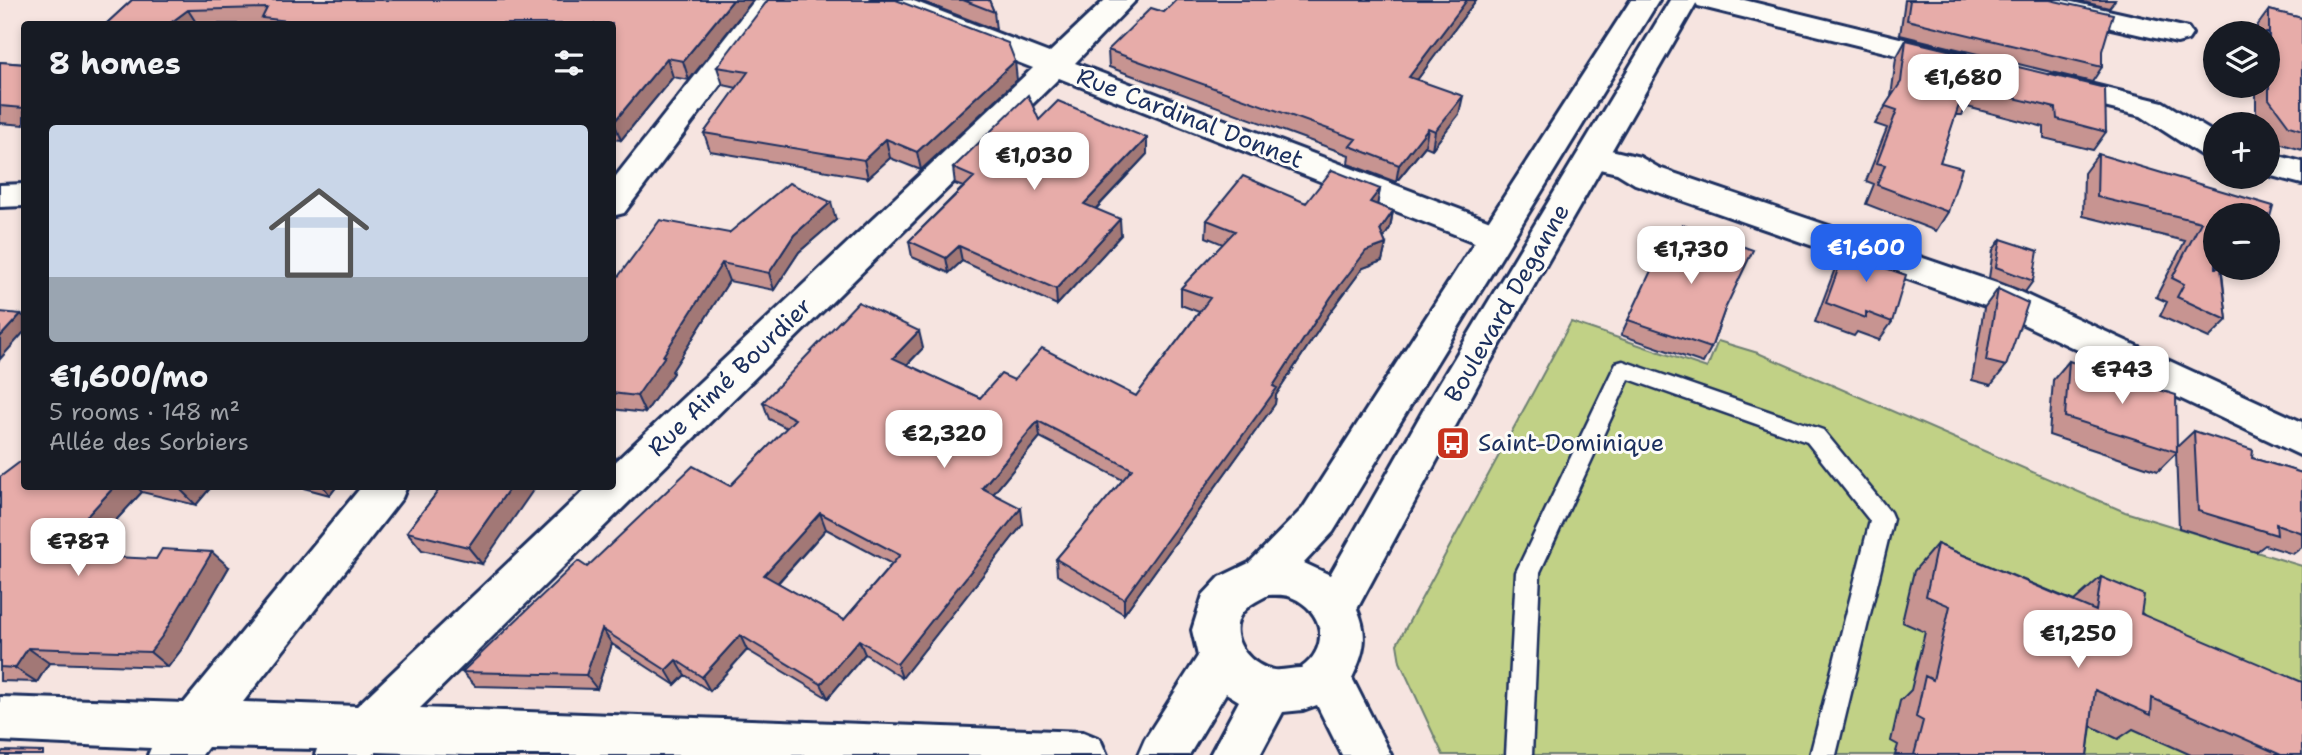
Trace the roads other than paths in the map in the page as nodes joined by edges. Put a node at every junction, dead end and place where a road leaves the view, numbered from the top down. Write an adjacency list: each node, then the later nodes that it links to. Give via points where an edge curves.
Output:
1 (770, 0): 16 (street)
2 (885, 0): 9 (street, Rue Cardinal Donnet)
3 (1122, 0): 9 (street, Rue Aimé Bourdier)
4 (1645, 0): 20 (street, Boulevard Deganne)
5 (1684, 0): 13 (street, Boulevard Deganne)
6 (1708, 0): 10 (street)
7 (2024, 0): 8 (street)
8 (2177, 34)
9 (1053, 64): 20 (street, Rue Cardinal Donnet); 22 (street, Rue Aimé Bourdier)
10 (1979, 66)
11 (2032, 79): 12 (street, via 2152,109)
12 (2203, 141)
13 (1594, 157): 21 (street, via 1629,165 1647,176 1998,297); 26 (street, Boulevard Deganne, via 1528,262)
14 (2280, 167): 15 (street)
15 (2302, 173)
16 (625, 174): 19 (street)
17 (0, 195): 18 (street)
18 (21, 195)
19 (616, 195)
20 (1494, 236): 25 (street, Boulevard Deganne, via 1318,520)
21 (2302, 440)
22 (616, 487)
23 (384, 490): 31 (street)
24 (613, 490): 32 (street, Rue Aimé Bourdier)
25 (1264, 576): 26 (street, via 1305,582); 27 (street, via 1231,592 1220,606 1214,623)
26 (1335, 609): 28 (street, via 1343,644)
27 (1222, 659): 29 (street, via 1242,679); 34 (street)
28 (1327, 677): 29 (street, via 1291,692); 36 (street)
29 (1270, 691): 35 (street)
30 (0, 719): 31 (street, via 156,726)
31 (184, 740): 32 (street)
32 (353, 742): 33 (street)
33 (1083, 755)
34 (1162, 755)
35 (1234, 755)
36 (1367, 755)
37 (1518, 755): 38 (lane, via 1528,572 1623,369 1815,436 1882,519)
38 (1823, 755)

